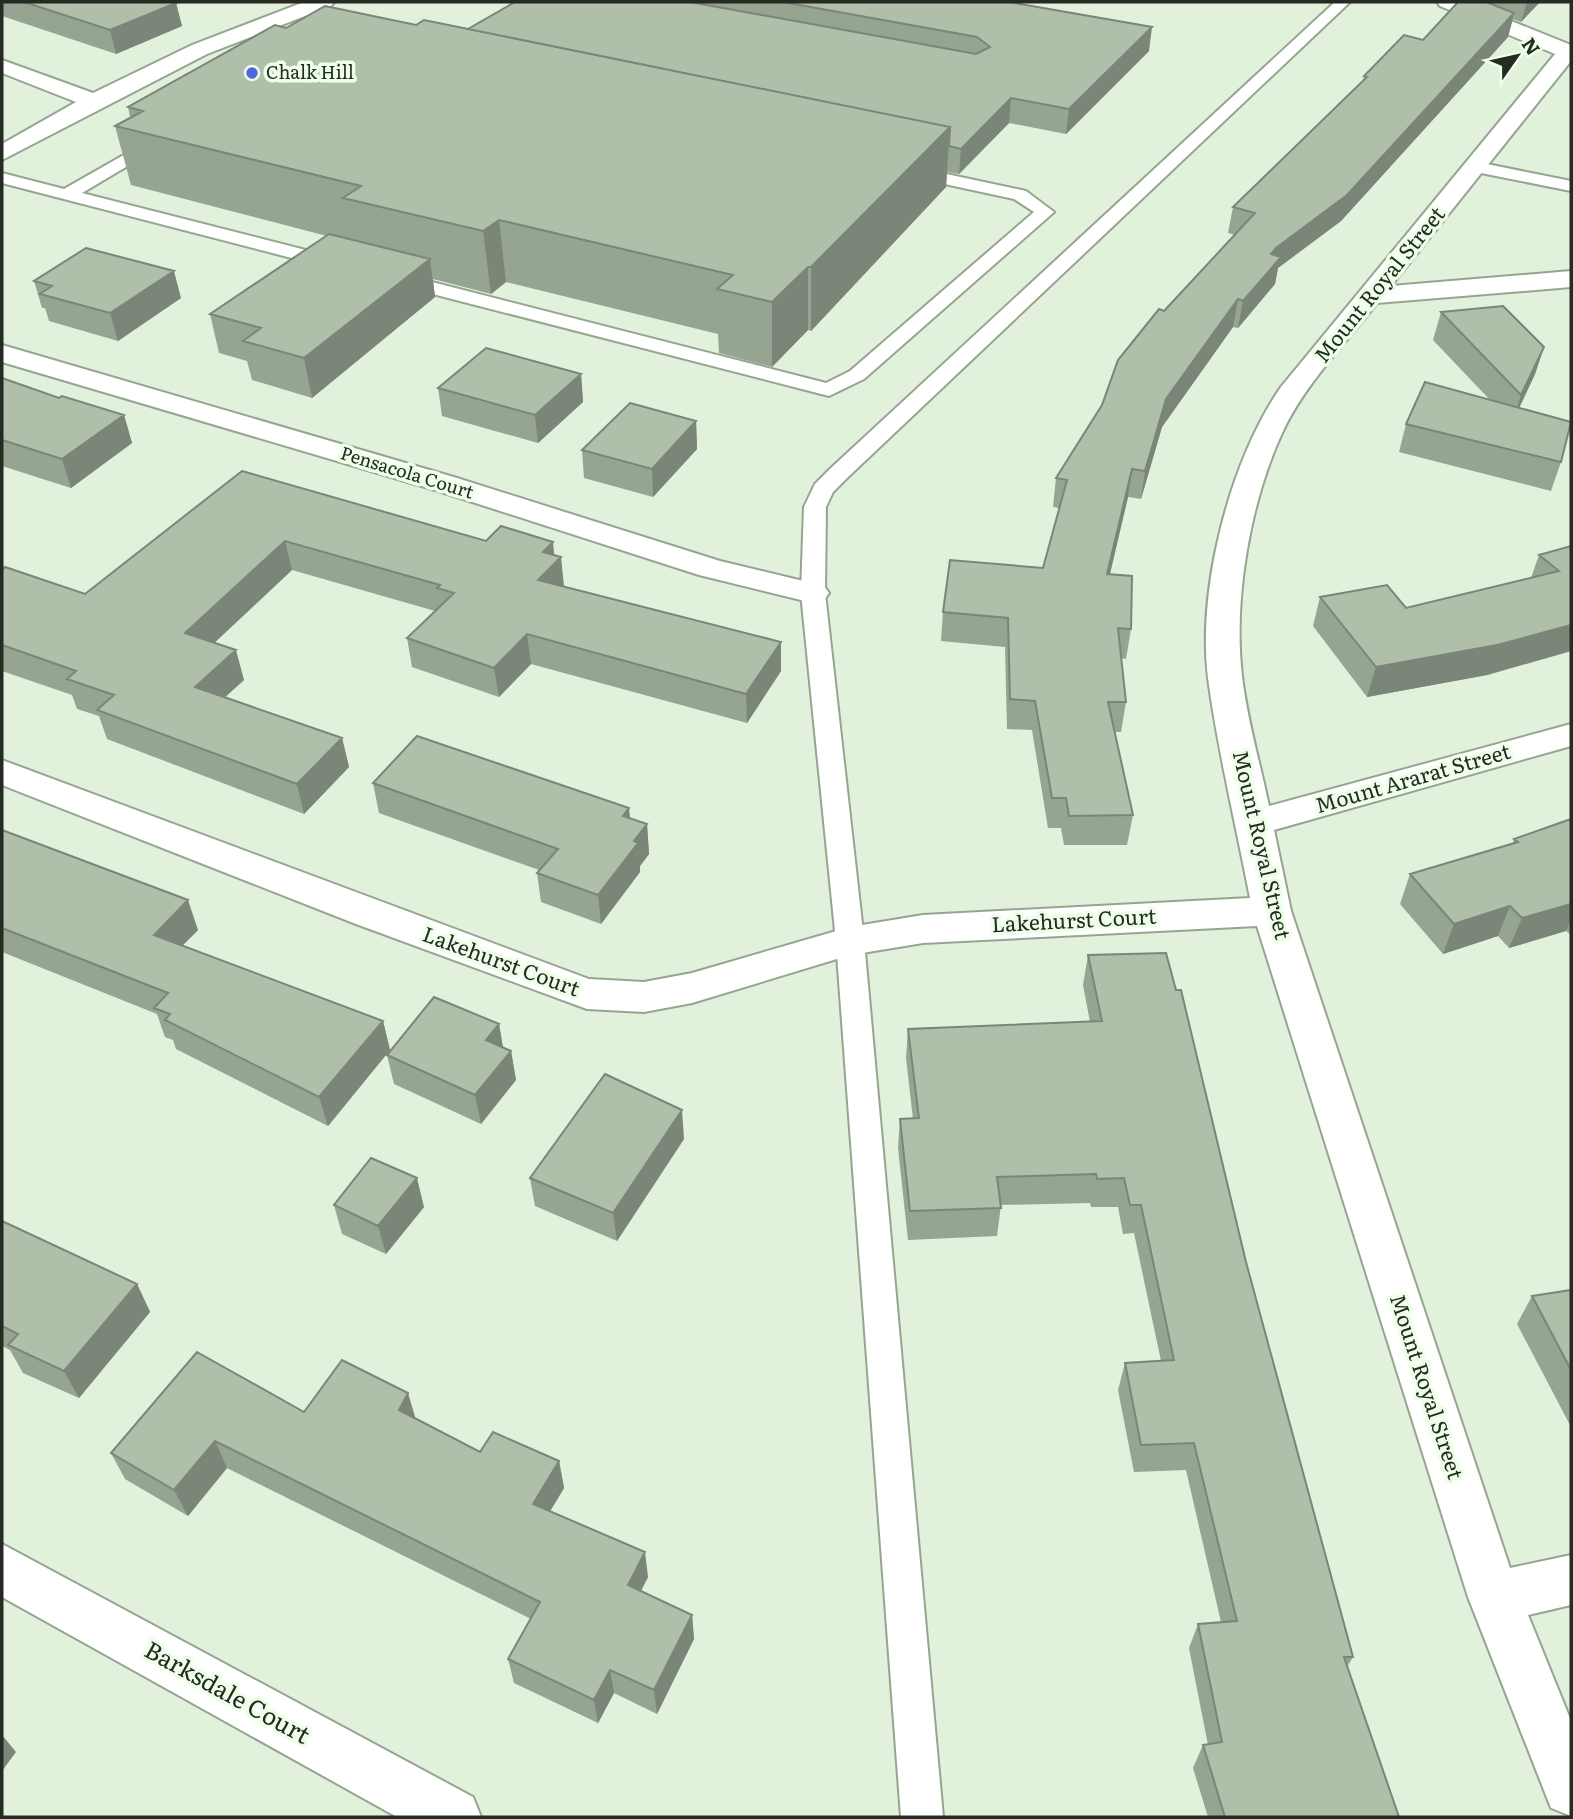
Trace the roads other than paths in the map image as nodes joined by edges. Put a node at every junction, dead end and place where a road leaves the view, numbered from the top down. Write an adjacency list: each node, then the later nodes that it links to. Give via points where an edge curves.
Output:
1 (324, 2): 4 (street)
2 (1343, 2): 21 (lane, via 823,489 815,507)
3 (1447, 2): 6 (street)
4 (257, 27): 5 (lane); 8 (street)
5 (283, 34)
6 (1570, 52): 12 (street, Mount Royal Street)
7 (2, 66): 8 (street)
8 (92, 101): 10 (street)
9 (170, 133): 15 (lane)
10 (2, 153)
11 (885, 166): 17 (lane, via 1020,195 1045,212 857,375 829,390)
12 (1477, 167): 14 (lane); 19 (street, Mount Royal Street)
13 (2, 178): 15 (lane)
14 (1571, 186)
15 (66, 195): 16 (lane)
16 (356, 269)
17 (383, 276)
18 (1571, 279): 19 (street)
19 (1370, 296): 24 (street, Mount Royal Street, via 1291,393 1268,432 1237,518 1224,619 1225,676)
20 (2, 353): 21 (street, Pensacola Court, via 446,484 710,568)
21 (813, 593): 26 (lane)
22 (1571, 734): 24 (street, Mount Ararat Street)
23 (2, 772): 26 (street, Lakehurst Court, via 587,994 645,997 692,988)
24 (1254, 823): 25 (street, Mount Royal Street)
25 (1272, 911): 26 (street, Lakehurst Court, via 923,929); 29 (street, Mount Royal Street)
26 (850, 941): 32 (lane)
27 (2, 1569): 31 (street, Barksdale Court)
28 (1571, 1580): 29 (street)
29 (1494, 1597): 30 (street, Mount Royal Street)
30 (1571, 1788)
31 (453, 1817)
32 (922, 1817)

